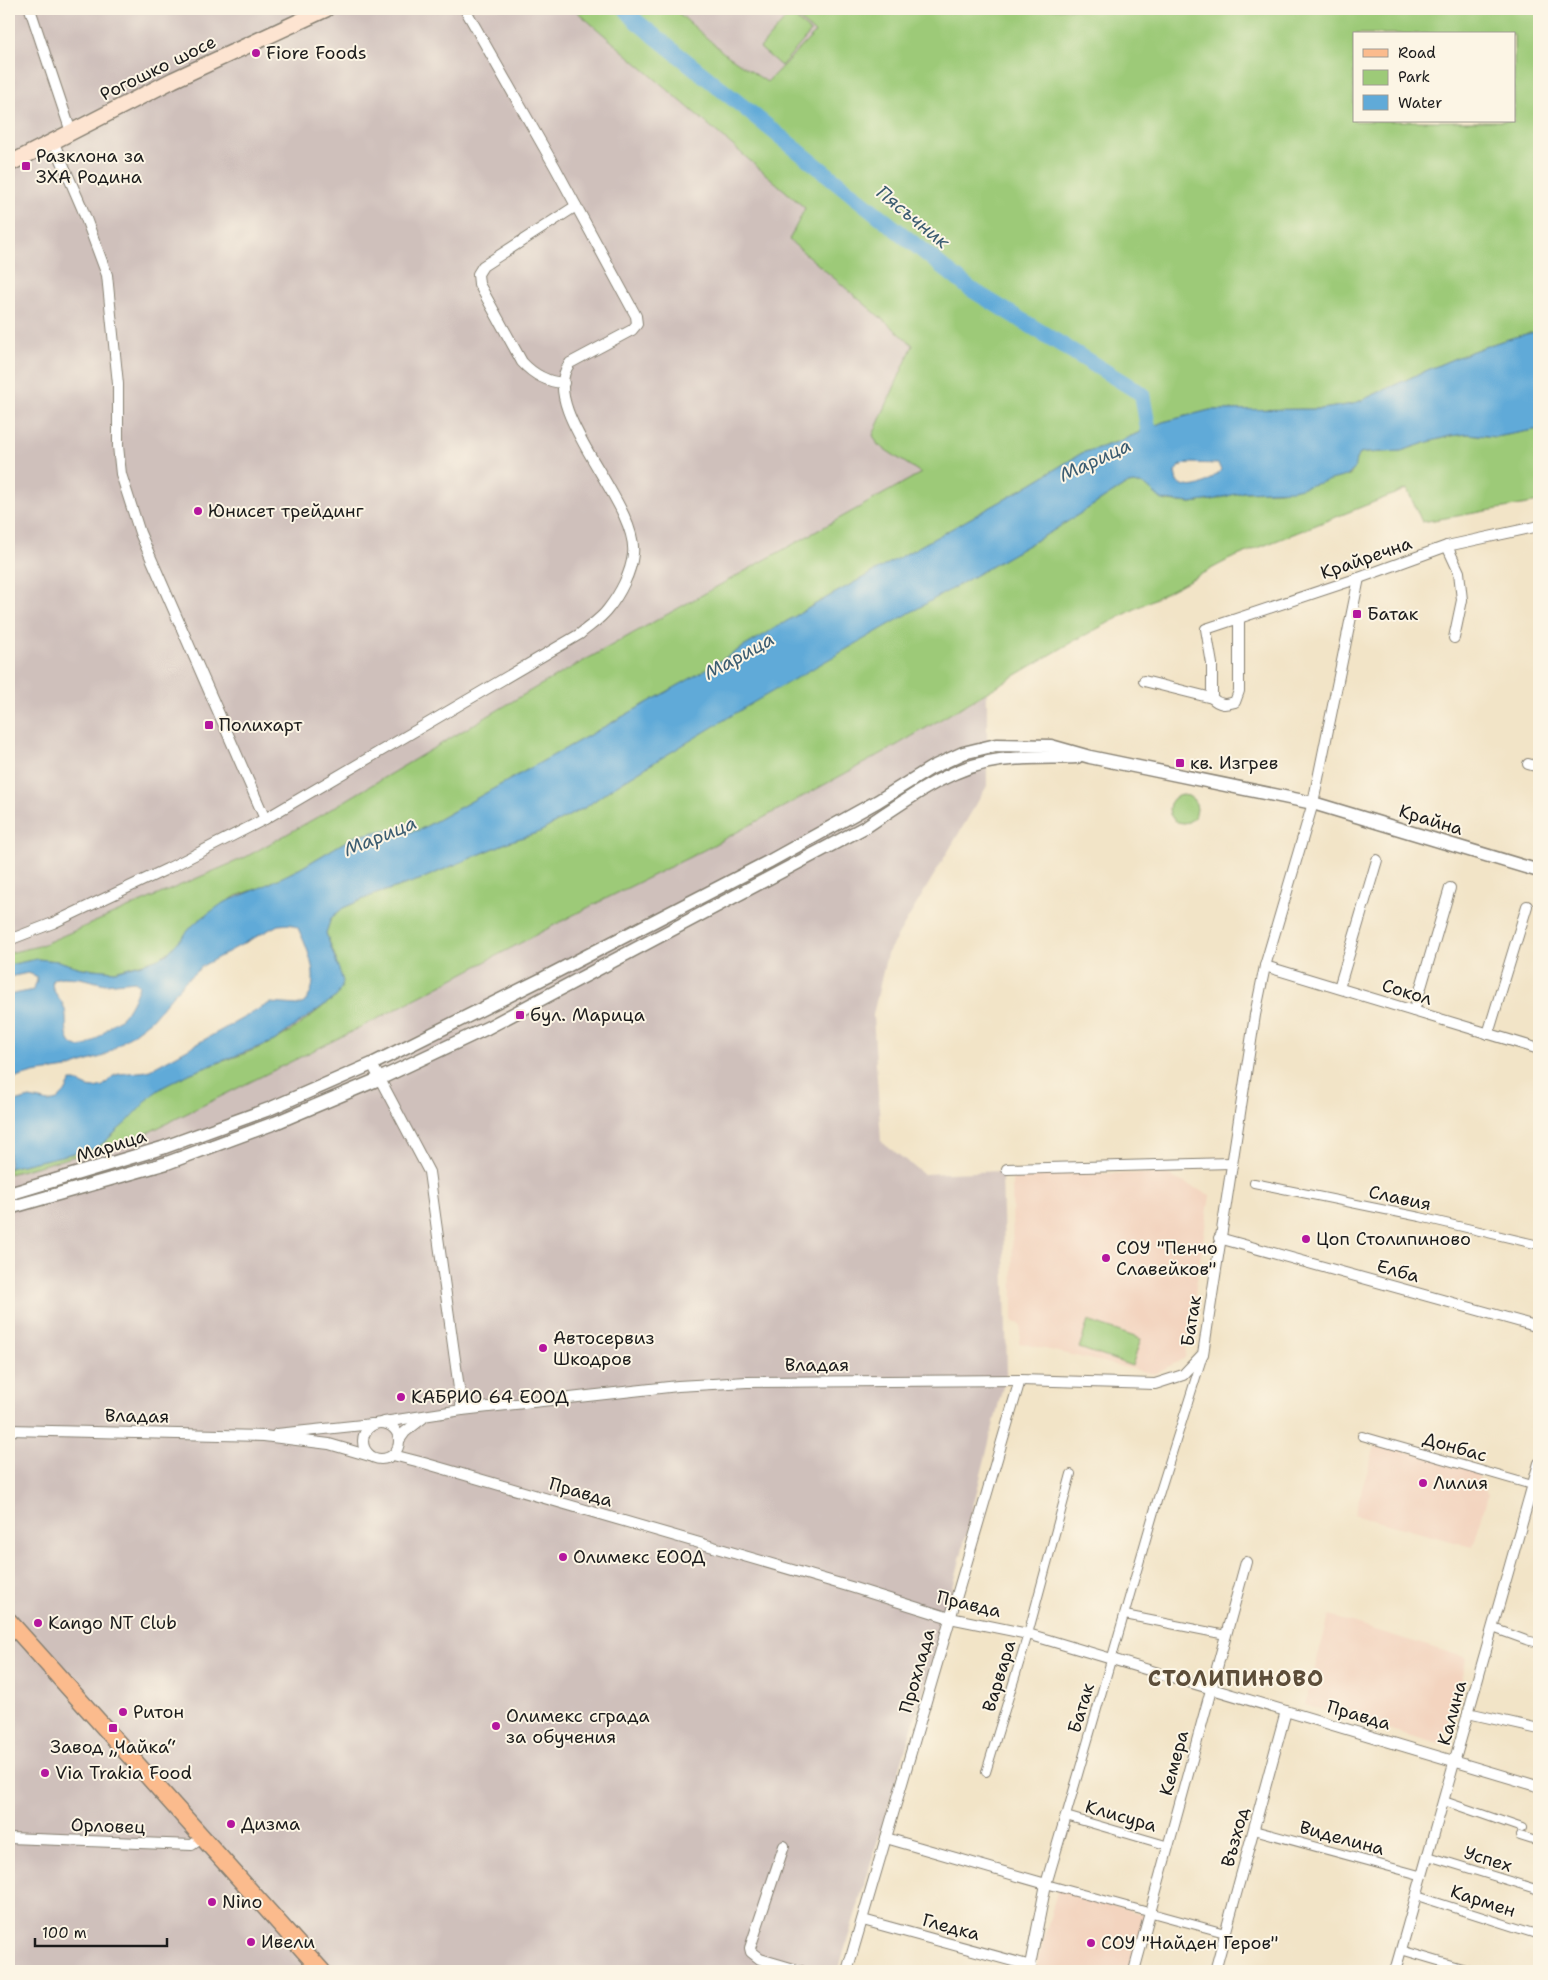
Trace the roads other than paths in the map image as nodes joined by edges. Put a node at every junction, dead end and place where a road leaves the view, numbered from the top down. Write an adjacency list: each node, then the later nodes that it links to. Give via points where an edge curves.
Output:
1 (30, 9): 4 (street)
2 (326, 9): 4 (main road, Рогошко шосе, via 173,80)
3 (465, 9): 7 (street)
4 (71, 132): 5 (main road, Рогошко шосе)
5 (53, 141): 6 (main road, Рогошко шосе); 20 (street, via 107,275 118,384 118,446 124,485 140,534)
6 (9, 164)
7 (576, 206): 8 (street, via 636,316 637,324 632,330 570,363); 8 (street, via 483,266 478,274 479,284 522,362 548,380)
8 (564, 383): 20 (street, via 569,417 633,540 630,570 608,610 580,634)
9 (1539, 526): 10 (street, Крайречна)
10 (1447, 546): 11 (street, Крайречна); 13 (street, via 1460,572 1462,600)
11 (1359, 578): 12 (street, Крайречна); 19 (street, Батак)
12 (1239, 618): 15 (street, Крайречна, via 1206,629 1212,664); 15 (street, via 1239,691 1234,702 1228,704 1218,703)
13 (1454, 638)
14 (1144, 681): 15 (street)
15 (1212, 698)
16 (1090, 757): 19 (street, Марица); 31 (street, Марица, via 1051,746 996,745 963,753 931,768 768,862); 32 (street, Марица, via 999,760 958,772 926,788 867,826 513,1014)
17 (1528, 764): 18 (street)
18 (1539, 767)
19 (1313, 803): 22 (street, Крайна); 26 (street, Батак)
20 (266, 819): 25 (street, via 53,923)
21 (1377, 860): 27 (street)
22 (1539, 871)
23 (1450, 888): 28 (street)
24 (1527, 906): 29 (street)
25 (9, 940)
26 (1266, 966): 27 (street, Сокол); 33 (street, Батак)
27 (1339, 988): 28 (street, Сокол)
28 (1414, 1011): 29 (street, Сокол)
29 (1488, 1034): 30 (street, Сокол)
30 (1539, 1049)
31 (372, 1064): 32 (street); 36 (street, Марица, via 269,1110 162,1148)
32 (379, 1079): 37 (street, Марица, via 275,1123 167,1163); 43 (street, via 429,1172)
33 (1231, 1163): 34 (street); 38 (street, Батак)
34 (1007, 1170)
35 (1254, 1183): 39 (street, Славия)
36 (9, 1194)
37 (9, 1208)
38 (1219, 1238): 40 (street, Елба); 41 (street, Батак)
39 (1539, 1245)
40 (1539, 1326)
41 (1203, 1354): 42 (street, Владая, via 1183,1374 1155,1384); 57 (street, Батак)
42 (1020, 1380): 43 (street, Владая, via 747,1382 678,1386); 58 (street, Прохлада)
43 (462, 1410): 44 (street, Владая)
44 (424, 1417): 45 (street, Владая); 50 (street, Владая)
45 (384, 1422): 46 (street, Владая); 50 (street, via 395,1428)
46 (372, 1424): 48 (street, Владая); 52 (street, via 362,1439)
47 (9, 1430): 48 (street, Владая)
48 (264, 1436): 52 (street, Владая, via 329,1444)
49 (1362, 1436): 55 (street, Донбас)
50 (400, 1439): 51 (street, Владая)
51 (393, 1455): 52 (street, Владая, via 382,1459); 58 (street, Правда)
52 (370, 1456)
53 (1539, 1463): 55 (street, Калина)
54 (1071, 1474): 61 (street, Варвара)
55 (1536, 1487): 60 (street, Калина)
56 (1246, 1562): 62 (street, Кемера)
57 (1125, 1615): 62 (street); 64 (street, Батак)
58 (950, 1618): 61 (street, Правда); 77 (street, Прохлада)
59 (9, 1621): 75 (main road)
60 (1493, 1628): 63 (street); 67 (street, Калина)
61 (1028, 1634): 64 (street, Правда); 70 (street, Варвара)
62 (1226, 1635): 65 (street, Кемера)
63 (1539, 1643)
64 (1112, 1660): 65 (street, Правда); 73 (street, Батак)
65 (1211, 1690): 66 (street, Правда); 80 (street, Кемера)
66 (1286, 1711): 69 (street, Правда); 74 (street, Възход)
67 (1468, 1713): 68 (street); 69 (street, Калина)
68 (1539, 1730)
69 (1456, 1760): 71 (street, Правда); 72 (street, Калина)
70 (986, 1772)
71 (1537, 1786)
72 (1444, 1801): 78 (street); 81 (street, Калина)
73 (1066, 1816): 80 (street, Клисура); 83 (street, Батак)
74 (1254, 1830): 82 (street, Виделина); 88 (street, Възход)
75 (203, 1837): 76 (street, Орловец, via 192,1845); 92 (main road)
76 (9, 1838)
77 (886, 1838): 83 (street); 87 (street, Прохлада)
78 (1539, 1842)
79 (784, 1846): 93 (street, via 750,1948 760,1959)
80 (1168, 1846): 86 (street, Кемера)
81 (1428, 1856): 82 (street, Калина); 84 (street, Успех)
82 (1423, 1876): 85 (street, Калина)
83 (1046, 1884): 86 (street); 91 (street, Батак)
84 (1539, 1890)
85 (1417, 1896): 89 (street, Кармен); 90 (street, Калина)
86 (1150, 1912): 88 (street); 95 (street, Кемера)
87 (863, 1920): 91 (street, Гледка); 94 (street, Прохлада)
88 (1225, 1934): 96 (street, Възход)
89 (1539, 1935)
90 (1401, 1950): 97 (street, Калина); 98 (street)
91 (1030, 1968)
92 (322, 1971)
93 (801, 1971)
94 (847, 1971)
95 (1134, 1971)
96 (1215, 1971)
97 (1395, 1971)
98 (1472, 1971)

